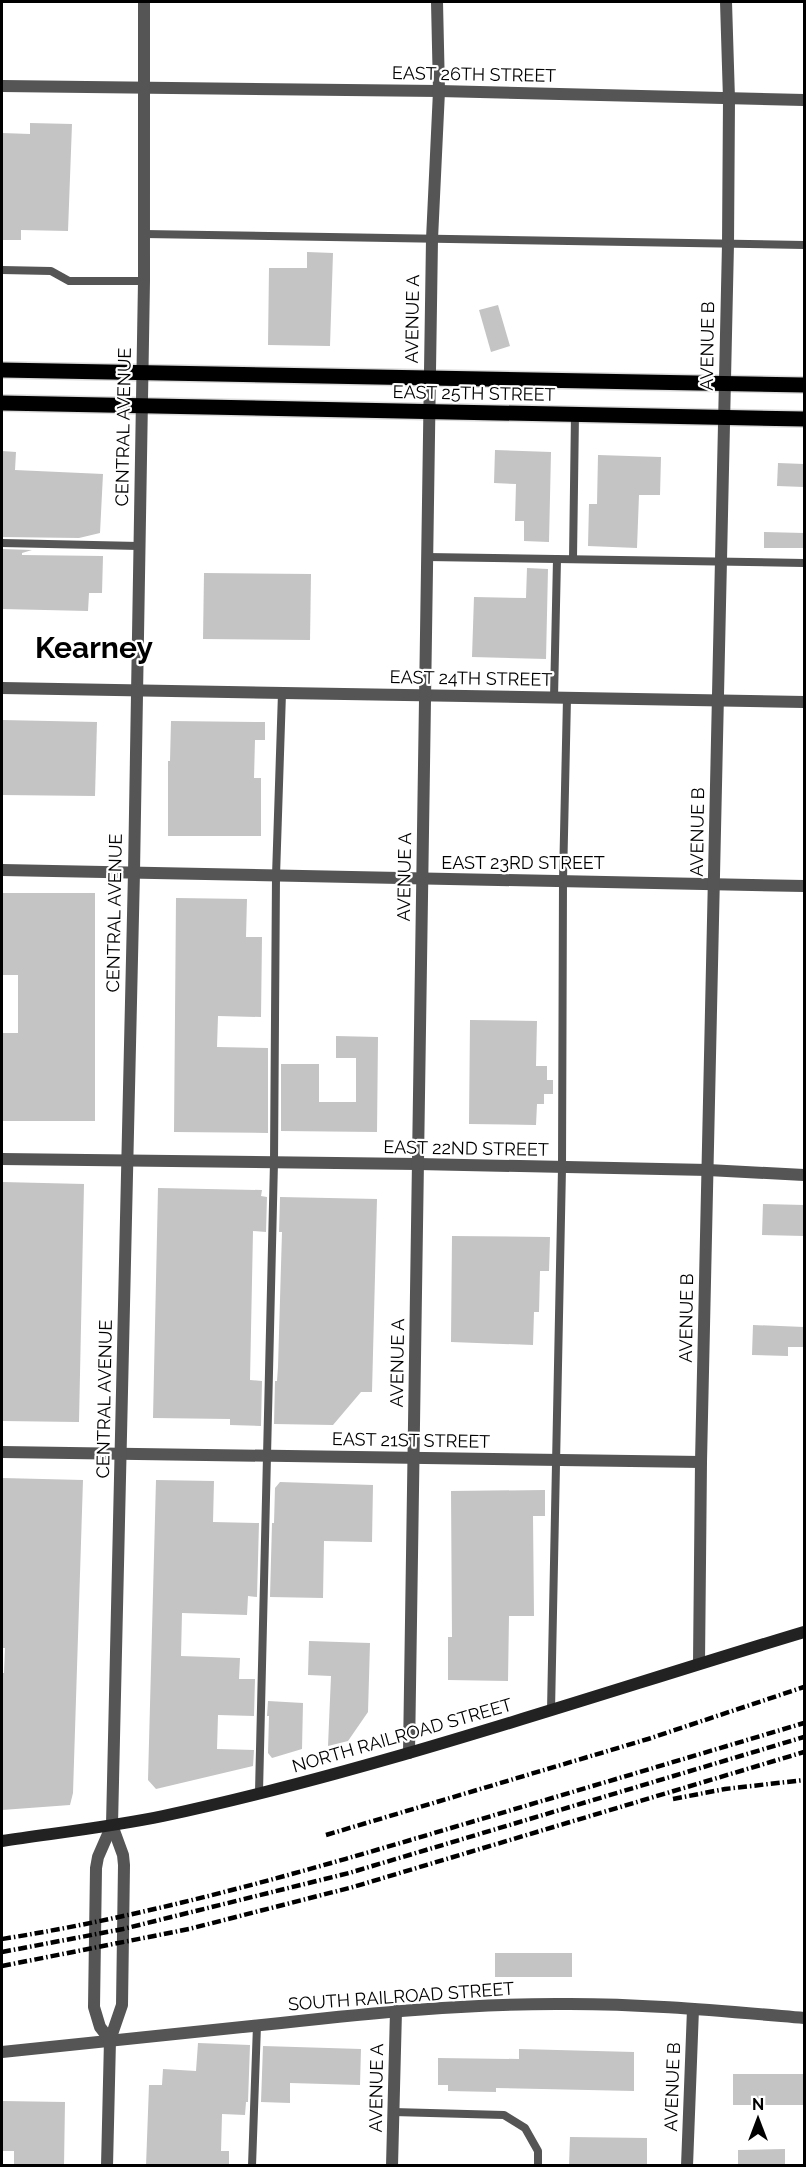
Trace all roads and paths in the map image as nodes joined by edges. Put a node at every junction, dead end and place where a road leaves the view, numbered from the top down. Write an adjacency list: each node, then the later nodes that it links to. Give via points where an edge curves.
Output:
1 (144, 2): 5 (street, CENTRAL AVENUE)
2 (437, 2): 6 (street, AVENUE A)
3 (726, 2): 7 (street, AVENUE B)
4 (2, 86): 5 (street, EAST 26TH STREET)
5 (143, 87): 6 (street, EAST 26TH STREET); 9 (street, CENTRAL AVENUE)
6 (439, 91): 7 (street, EAST 26TH STREET); 10 (street, AVENUE A)
7 (729, 99): 8 (street, EAST 26TH STREET); 11 (street, AVENUE B)
8 (804, 100)
9 (144, 234): 10 (lane); 14 (street, CENTRAL AVENUE)
10 (432, 239): 11 (lane); 17 (street, AVENUE A)
11 (728, 244): 12 (lane); 18 (street, AVENUE B)
12 (804, 246)
13 (2, 270): 14 (lane, via 51,271 69,281)
14 (144, 281): 16 (street, CENTRAL AVENUE)
15 (2, 370): 16 (main road, EAST 25TH STREET)
16 (142, 374): 17 (main road, EAST 25TH STREET); 21 (street, CENTRAL AVENUE)
17 (430, 378): 18 (main road, EAST 25TH STREET); 22 (street, AVENUE A)
18 (724, 383): 19 (main road, EAST 25TH STREET); 24 (street, AVENUE B)
19 (804, 386)
20 (2, 403): 21 (main road, EAST 25TH STREET)
21 (142, 406): 22 (main road, EAST 25TH STREET); 27 (street, CENTRAL AVENUE)
22 (429, 411): 23 (main road, EAST 25TH STREET); 28 (street, AVENUE A)
23 (575, 414): 24 (main road, EAST 25TH STREET); 30 (lane)
24 (724, 417): 25 (main road, EAST 25TH STREET); 31 (street, AVENUE B)
25 (804, 419)
26 (2, 543): 27 (lane)
27 (139, 546): 34 (street, CENTRAL AVENUE)
28 (427, 556): 29 (lane); 36 (street, AVENUE A)
29 (557, 559): 30 (lane); 37 (lane)
30 (573, 559): 31 (lane)
31 (721, 562): 32 (lane); 38 (street, AVENUE B)
32 (804, 563)
33 (2, 688): 34 (street, EAST 24TH STREET)
34 (136, 691): 35 (street, EAST 24TH STREET); 41 (street, CENTRAL AVENUE)
35 (282, 693): 36 (street, EAST 24TH STREET); 42 (lane)
36 (425, 696): 37 (street, EAST 24TH STREET); 43 (street, AVENUE A)
37 (561, 698): 38 (street, EAST 24TH STREET); 44 (lane)
38 (718, 700): 39 (street, EAST 24TH STREET); 45 (street, AVENUE B)
39 (804, 702)
40 (2, 870): 41 (street, EAST 23RD STREET)
41 (134, 872): 42 (street, EAST 23RD STREET); 48 (street, CENTRAL AVENUE)
42 (276, 876): 43 (street, EAST 23RD STREET); 49 (lane)
43 (422, 879): 44 (street, EAST 23RD STREET); 50 (street, AVENUE A)
44 (563, 880): 45 (street, EAST 23RD STREET); 51 (lane)
45 (714, 883): 46 (street, EAST 23RD STREET); 52 (street, AVENUE B)
46 (804, 886)
47 (2, 1159): 48 (street, EAST 22ND STREET)
48 (126, 1160): 49 (street, EAST 22ND STREET); 55 (street, CENTRAL AVENUE)
49 (274, 1162): 50 (street, EAST 22ND STREET); 56 (lane)
50 (418, 1164): 51 (street, EAST 22ND STREET); 57 (street, AVENUE A)
51 (562, 1168): 52 (street, EAST 22ND STREET); 58 (lane)
52 (708, 1170): 53 (street, EAST 22ND STREET); 59 (street, AVENUE B)
53 (804, 1175)
54 (2, 1452): 55 (street, EAST 21ST STREET)
55 (121, 1455): 56 (street, EAST 21ST STREET); 65 (street, CENTRAL AVENUE)
56 (268, 1456): 57 (street, EAST 21ST STREET); 64 (lane)
57 (413, 1458): 58 (street, EAST 21ST STREET); 63 (street, AVENUE A)
58 (555, 1460): 59 (street, EAST 21ST STREET); 62 (lane)
59 (701, 1462): 61 (street, AVENUE B)
60 (804, 1632): 61 (main road, NORTH RAILROAD STREET)
61 (699, 1664): 62 (main road, NORTH RAILROAD STREET)
62 (551, 1711): 63 (main road, NORTH RAILROAD STREET)
63 (409, 1753): 64 (main road, NORTH RAILROAD STREET)
64 (259, 1792): 65 (main road, NORTH RAILROAD STREET)
65 (112, 1825): 66 (main road, NORTH RAILROAD STREET); 71 (street, CENTRAL AVENUE, via 123,1855 124,1886 122,2005); 71 (street, CENTRAL AVENUE, via 96,1868 94,2007 99,2027)
66 (2, 1841)
67 (693, 2009): 68 (street, SOUTH RAILROAD STREET, via 556,2004); 69 (street, SOUTH RAILROAD STREET); 78 (street, AVENUE B)
68 (396, 2011): 70 (street, SOUTH RAILROAD STREET); 73 (street, AVENUE A)
69 (804, 2018)
70 (257, 2025): 71 (street, SOUTH RAILROAD STREET); 75 (lane)
71 (110, 2040): 72 (street, SOUTH RAILROAD STREET); 74 (street, CENTRAL AVENUE)
72 (2, 2052)
73 (393, 2112): 76 (street, AVENUE A); 77 (lane, via 504,2115 525,2128 538,2151)
74 (107, 2166)
75 (252, 2166)
76 (392, 2166)
77 (538, 2166)
78 (687, 2166)

